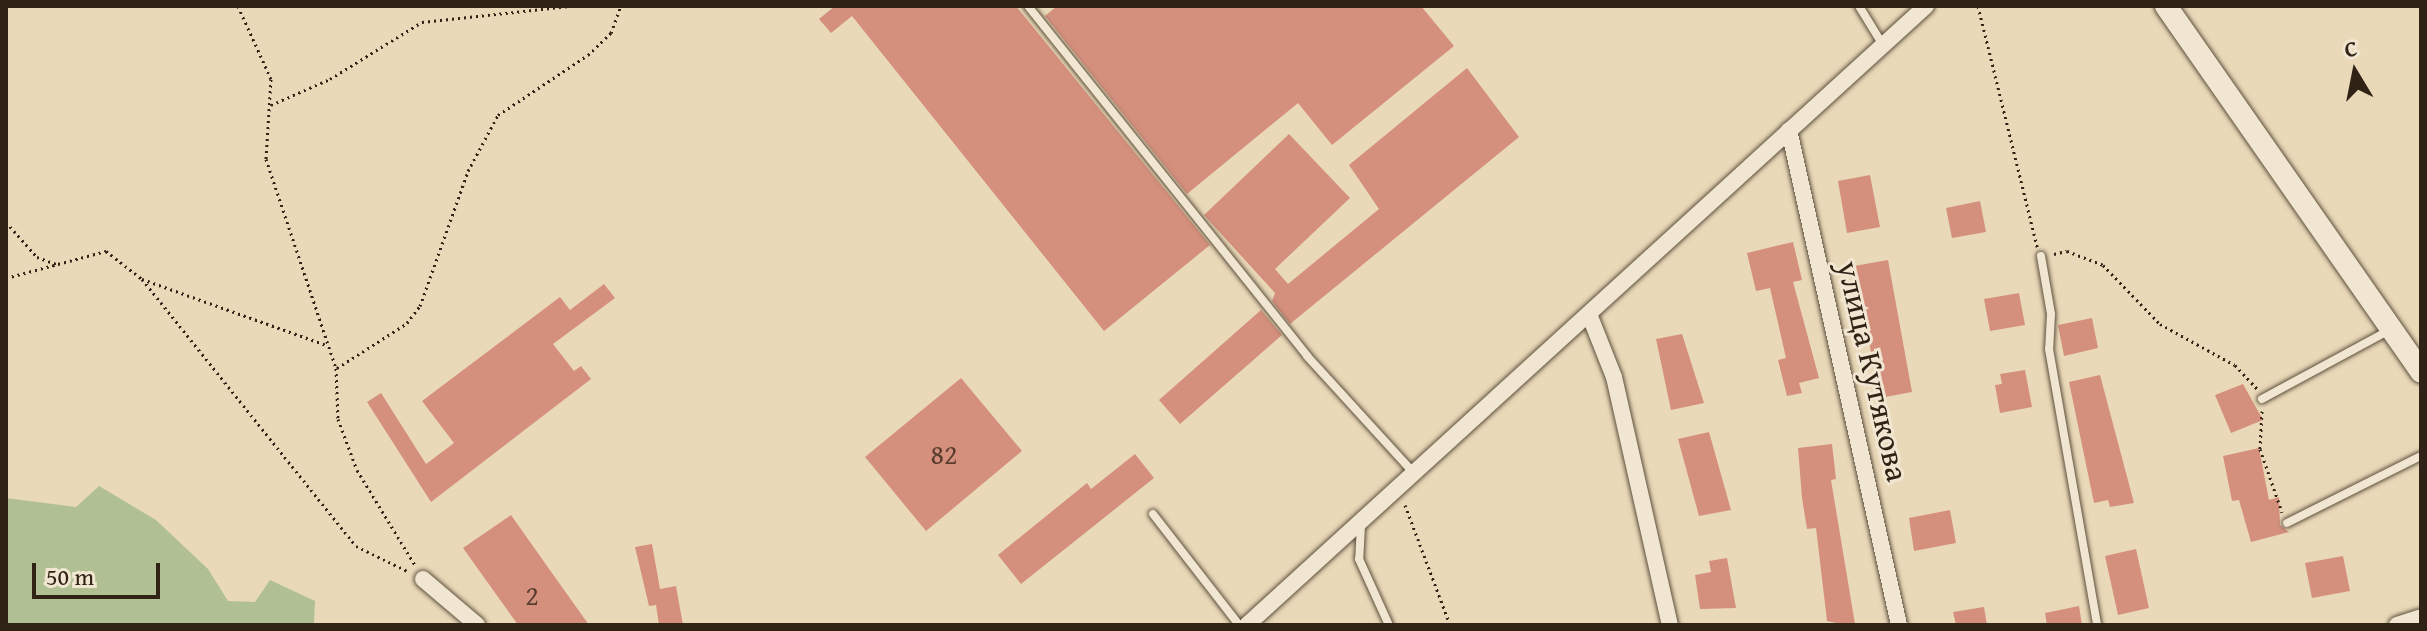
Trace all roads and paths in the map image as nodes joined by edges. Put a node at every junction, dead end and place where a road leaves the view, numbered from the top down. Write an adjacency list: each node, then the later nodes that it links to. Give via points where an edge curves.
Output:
1 (238, 6): 10 (path, via 271,79)
2 (569, 6): 10 (path, via 422,22 330,79)
3 (621, 6): 20 (path, via 611,33 588,55 498,115 468,171 420,306 407,323)
4 (1028, 6): 24 (lane, via 1307,356)
5 (1859, 6): 9 (lane)
6 (1926, 6): 9 (street)
7 (1978, 6): 13 (path, via 2022,208)
8 (2166, 6): 18 (main road)
9 (1884, 46): 11 (street)
10 (271, 105): 19 (path, via 266,159)
11 (1789, 130): 17 (street); 37 (street, улица Кутякова)
12 (6, 222): 14 (path, via 37,257)
13 (2041, 256): 22 (path, via 2067,251 2103,265 2160,324 2235,365); 38 (lane, via 2051,314 2049,349)
14 (59, 265): 15 (path); 16 (path, via 106,251)
15 (6, 278)
16 (142, 279): 19 (path); 29 (path, via 356,546)
17 (1589, 314): 24 (street); 36 (street, via 1614,377)
18 (2392, 328): 21 (main road); 22 (lane)
19 (327, 345): 20 (path)
20 (336, 368): 29 (path, via 338,419 357,470)
21 (2421, 372)
22 (2262, 399): 28 (path, via 2260,449)
23 (2421, 456): 28 (lane)
24 (1412, 471): 25 (street)
25 (1394, 487): 27 (street); 35 (path, via 1436,578)
26 (1153, 514): 32 (lane)
27 (1361, 520): 33 (street); 34 (lane, via 1359,559)
28 (2287, 523)
29 (423, 579): 31 (street)
30 (2421, 617): 39 (street)
31 (477, 625)
32 (1239, 625)
33 (1247, 625)
34 (1389, 625)
35 (1450, 625)
36 (1670, 625)
37 (1899, 625)
38 (2097, 625)
39 (2397, 625)

